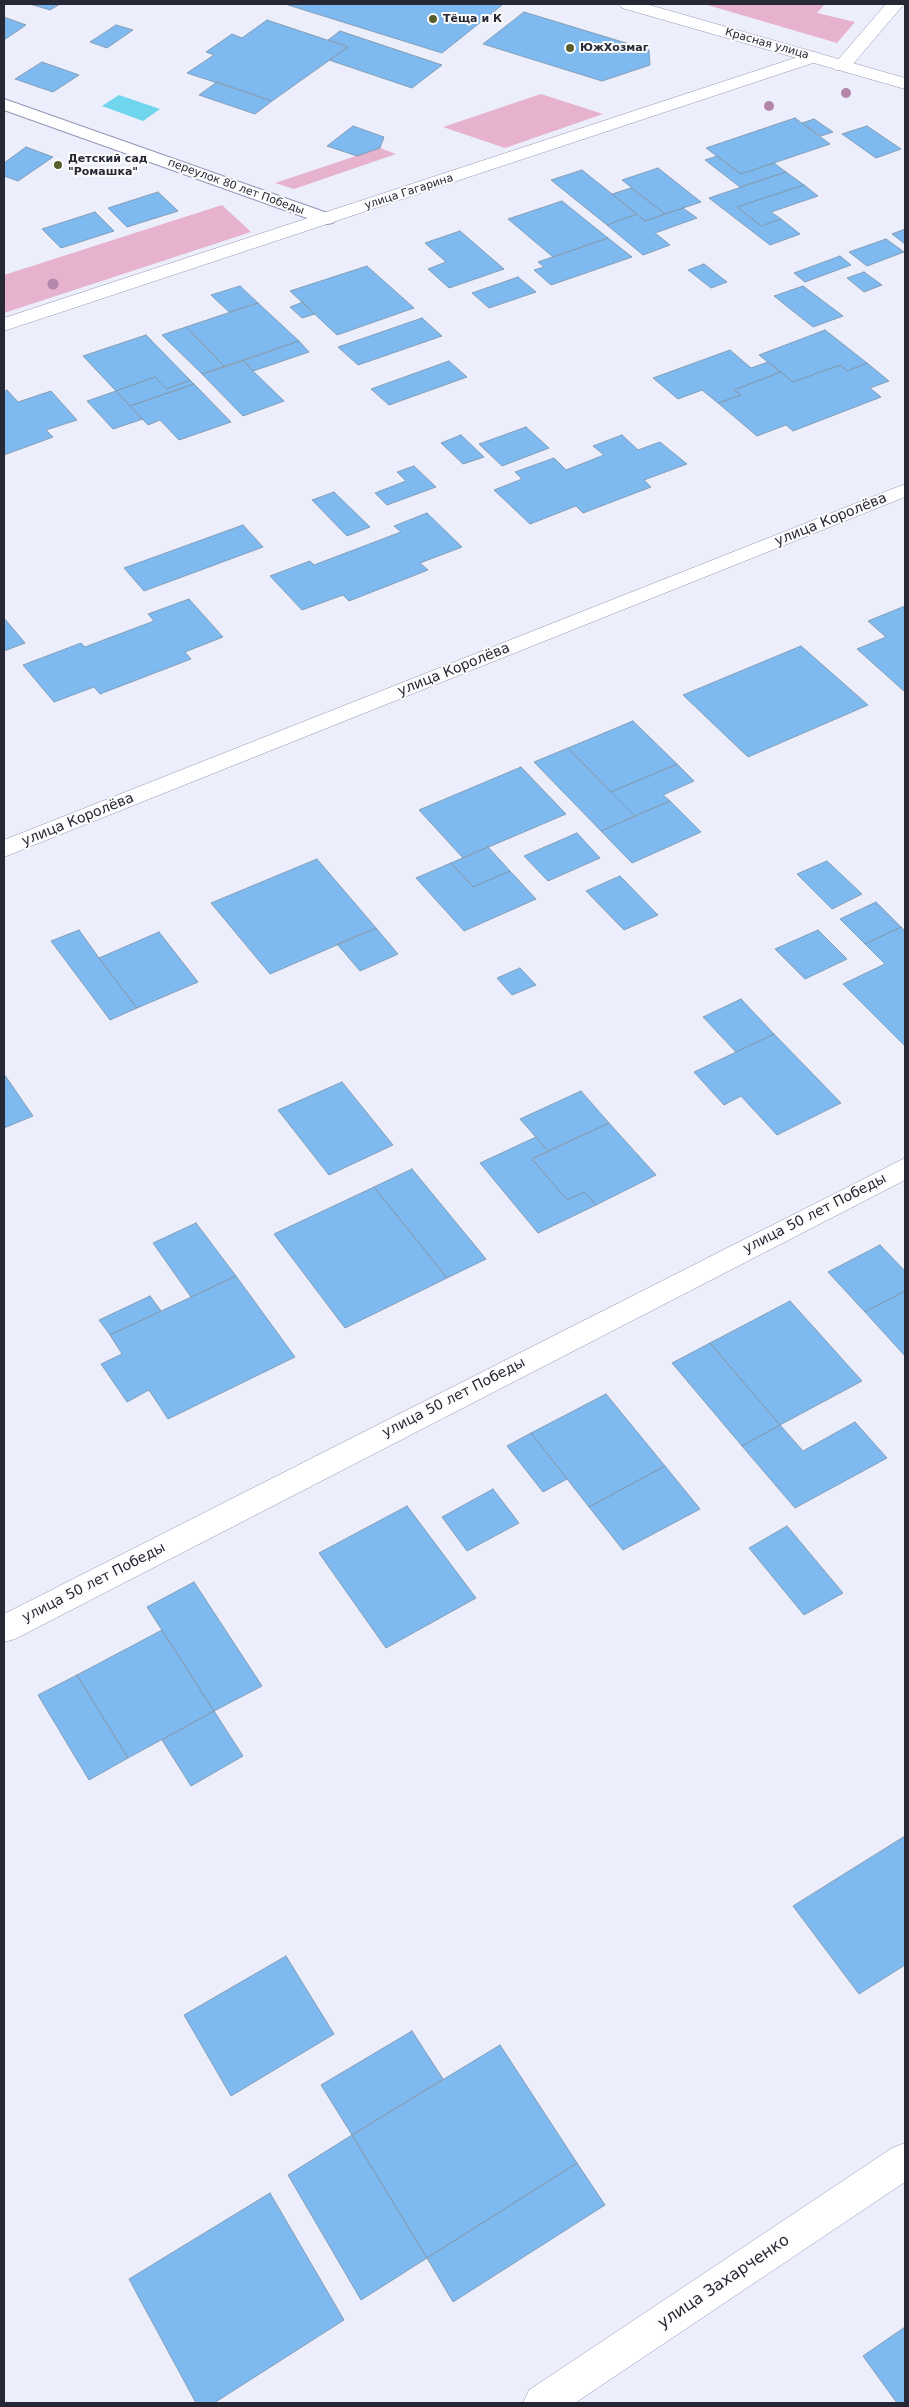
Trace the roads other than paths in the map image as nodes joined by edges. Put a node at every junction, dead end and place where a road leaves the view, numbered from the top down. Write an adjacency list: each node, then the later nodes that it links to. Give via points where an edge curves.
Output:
1 (628, 4): 3 (street, Красная улица)
2 (895, 4): 4 (street)
3 (813, 57): 4 (street, Красная улица); 7 (street, улица Гагарина)
4 (842, 66): 5 (street, Красная улица)
5 (905, 84)
6 (4, 104): 7 (lane, переулок 80 лет Победы)
7 (327, 219): 8 (street, улица Гагарина)
8 (4, 325)
9 (905, 490): 10 (street, улица Королёва)
10 (4, 850)
11 (905, 1168): 12 (street, улица 50 лет Победы)
12 (4, 1629)
13 (905, 2161): 14 (street, улица Захарченко)
14 (542, 2403)

